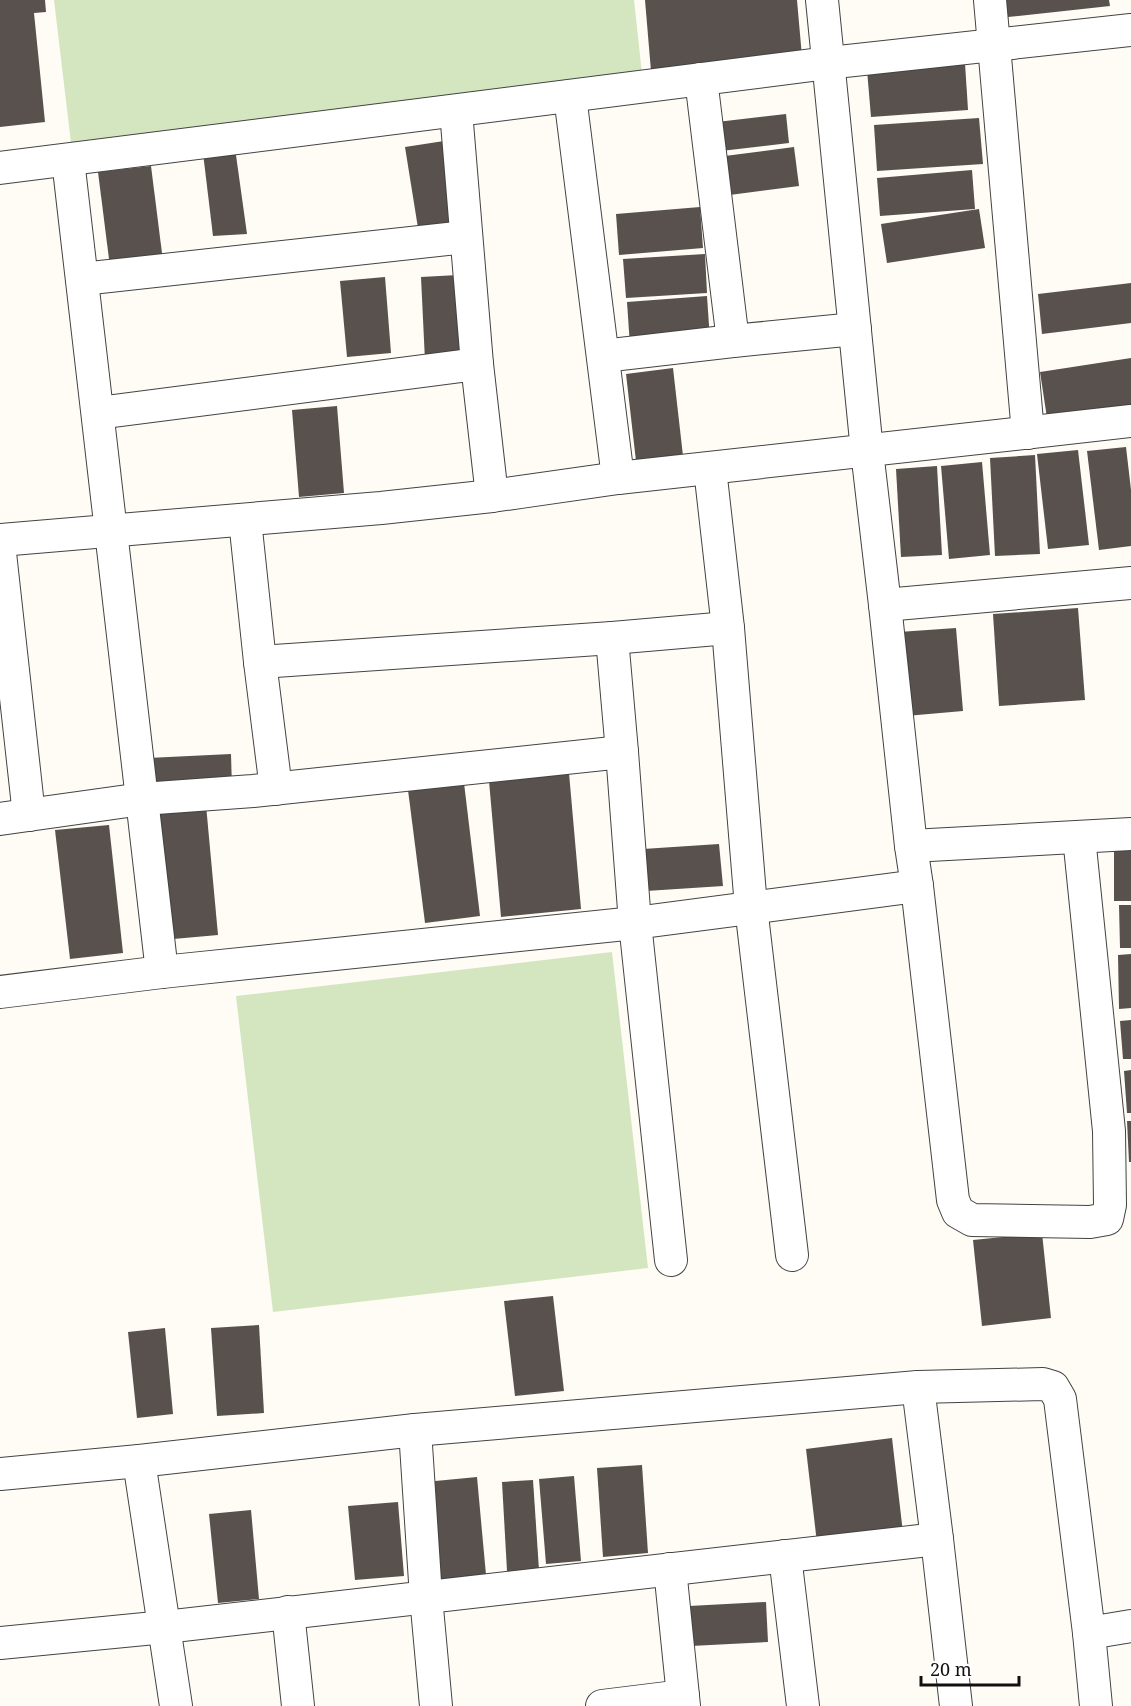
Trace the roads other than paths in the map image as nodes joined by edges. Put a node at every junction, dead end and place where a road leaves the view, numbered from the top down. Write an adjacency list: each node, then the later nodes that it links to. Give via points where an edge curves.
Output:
1 (822, 0): 5 (street)
2 (990, 0): 4 (street)
3 (1131, 30): 4 (street)
4 (994, 45): 5 (street); 19 (street)
5 (828, 63): 6 (street); 13 (street)
6 (701, 79): 7 (street); 14 (street)
7 (570, 96): 8 (street); 15 (street)
8 (456, 111): 9 (street); 11 (street)
9 (68, 160): 10 (street); 12 (street)
10 (0, 168)
11 (466, 237): 12 (street); 16 (street)
12 (82, 279): 17 (street)
13 (855, 329): 14 (street); 20 (street)
14 (733, 340): 15 (street)
15 (603, 356): 22 (street)
16 (477, 364): 17 (street); 23 (street)
17 (98, 413): 25 (street)
18 (1131, 421): 19 (street)
19 (1028, 433): 20 (street)
20 (867, 452): 21 (street); 29 (street)
21 (710, 469): 22 (street); 30 (street)
22 (618, 478): 23 (street)
23 (492, 496): 24 (street)
24 (246, 520): 25 (street); 32 (street)
25 (111, 531): 26 (street); 35 (street)
26 (0, 540)
27 (0, 553): 36 (street)
28 (1131, 583): 29 (street)
29 (885, 605): 39 (street)
30 (728, 628): 31 (street); 41 (street)
31 (612, 638): 32 (street); 33 (street)
32 (260, 662): 34 (street)
33 (622, 752): 34 (street); 42 (street)
34 (276, 789): 35 (street)
35 (142, 799): 36 (street); 43 (street)
36 (15, 817)
37 (1131, 834): 38 (street)
38 (1079, 837): 39 (street); 40 (street, via 1109,1131 1107,1219 972,1220 958,1212 953,1200)
39 (911, 846): 40 (street)
40 (917, 886): 41 (street)
41 (751, 907): 42 (street); 45 (street)
42 (634, 923): 43 (street); 46 (street)
43 (162, 972): 44 (street)
44 (0, 992)
45 (792, 1255)
46 (671, 1260)
47 (918, 1387): 48 (street); 51 (street); 58 (street, via 1053,1387 1060,1399)
48 (415, 1430): 49 (street); 54 (street)
49 (139, 1461): 50 (street); 56 (street)
50 (0, 1474)
51 (938, 1539): 52 (street); 66 (street)
52 (785, 1556): 53 (street); 65 (street)
53 (670, 1569): 54 (street); 60 (street)
54 (426, 1597): 55 (street); 63 (street)
55 (288, 1612): 56 (street); 62 (street)
56 (165, 1626): 59 (street); 61 (street)
57 (1131, 1626): 58 (street)
58 (1089, 1633): 67 (street)
59 (0, 1643)
60 (684, 1701): 64 (street)
61 (176, 1706)
62 (298, 1706)
63 (436, 1706)
64 (602, 1706)
65 (803, 1706)
66 (956, 1706)
67 (1096, 1706)

